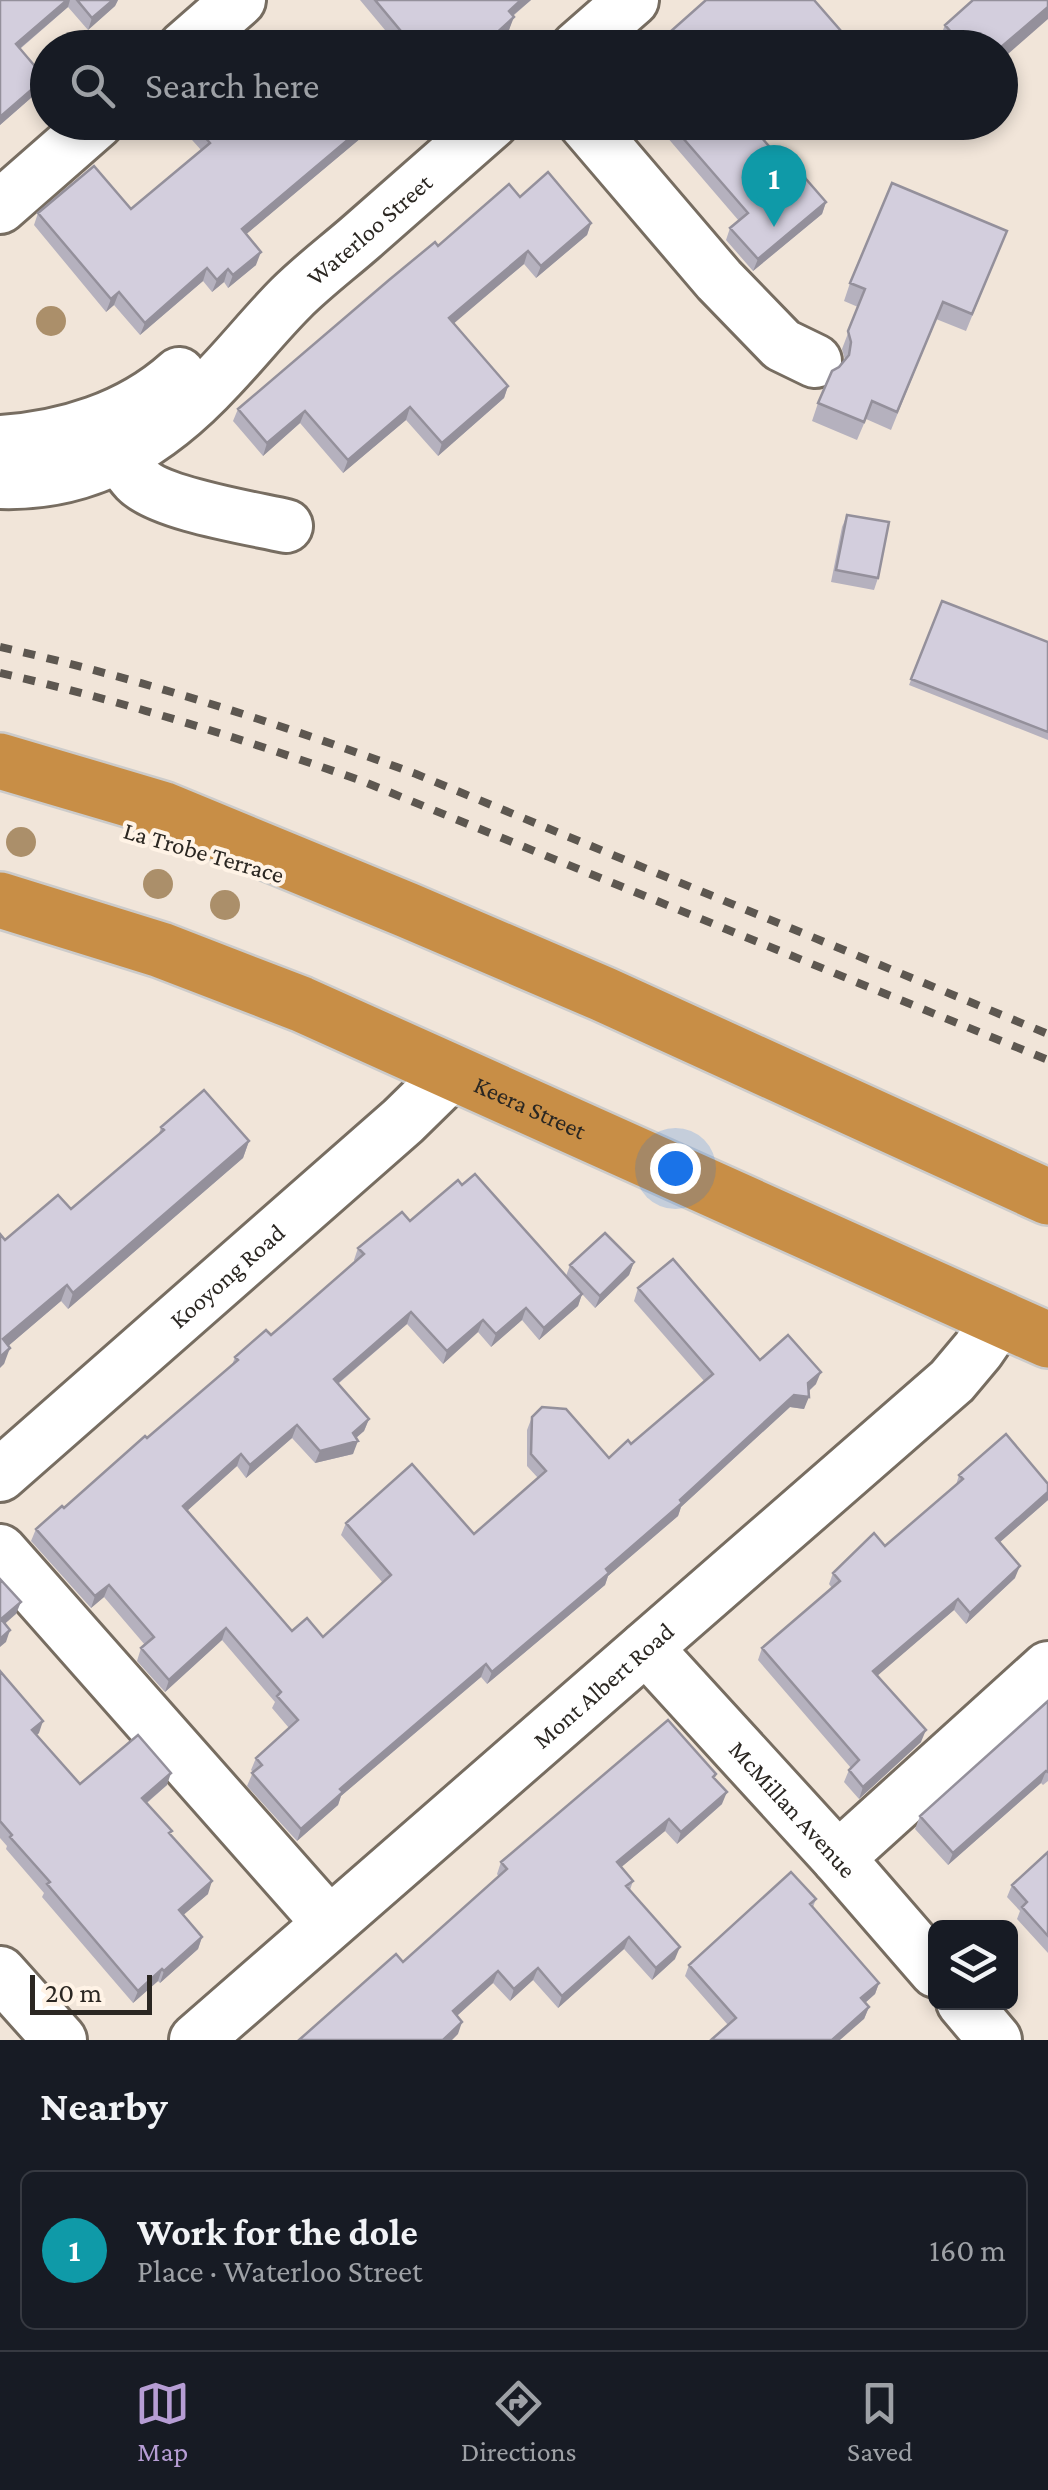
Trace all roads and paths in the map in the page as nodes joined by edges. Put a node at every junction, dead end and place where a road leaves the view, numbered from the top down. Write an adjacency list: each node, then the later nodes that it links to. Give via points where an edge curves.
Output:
1 (239, 0): 3 (street)
2 (632, 0): 4 (street)
3 (205, 30)
4 (598, 30)
5 (76, 140): 8 (street)
6 (471, 140): 10 (street, Waterloo Street, via 292,297 176,417)
7 (599, 140): 9 (street, via 718,280 782,345)
8 (0, 206)
9 (814, 361)
10 (110, 439): 11 (street); 12 (street, via 96,468 52,480); 13 (street, via 137,480 158,494)
11 (0, 442)
12 (0, 482)
13 (286, 526)
14 (0, 761): 17 (highway, via 162,809)
15 (0, 800): 17 (highway, La Trobe Terrace)
16 (0, 900): 18 (highway, Keera Street, via 161,950)
17 (406, 910): 19 (highway)
18 (453, 1072): 20 (highway, Keera Street); 21 (street, Kooyong Road)
19 (1048, 1197)
20 (1024, 1329): 23 (street, Mont Albert Road, via 978,1350 952,1381)
21 (0, 1476)
22 (0, 1551): 26 (street)
23 (646, 1648): 25 (street, McMillan Avenue); 26 (street, Mont Albert Road)
24 (1048, 1668): 25 (street)
25 (838, 1858): 27 (street, McMillan Avenue)
26 (329, 1923): 31 (street, Mont Albert Road)
27 (928, 1962)
28 (0, 1973): 30 (street)
29 (969, 2010): 32 (street)
30 (60, 2040)
31 (196, 2040)
32 (995, 2040)

